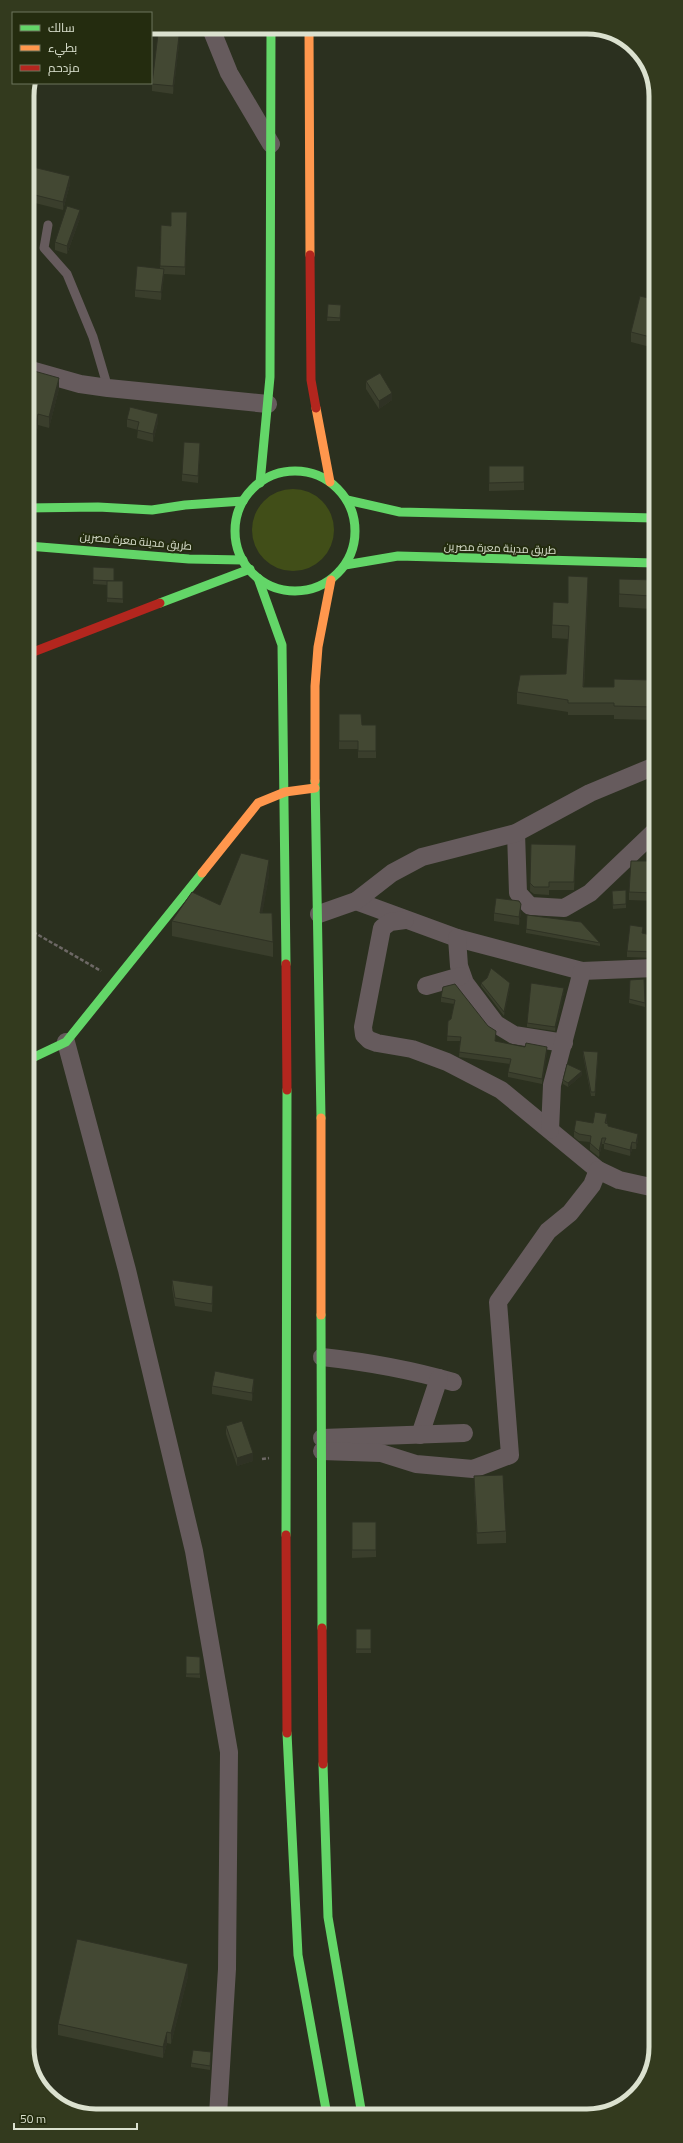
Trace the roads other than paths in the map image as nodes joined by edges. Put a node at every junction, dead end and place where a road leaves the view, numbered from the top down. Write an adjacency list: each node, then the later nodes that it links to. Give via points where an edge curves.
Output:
1 (213, 34): 4 (street, via 229,73)
2 (271, 34): 4 (main road)
3 (309, 34): 9 (main road, via 311,380)
4 (271, 144): 8 (main road)
5 (48, 225): 7 (lane, via 44,248 67,274 93,337)
6 (34, 370): 7 (street, via 80,384)
7 (108, 388): 8 (street)
8 (268, 404): 10 (main road)
9 (330, 482): 10 (main road, via 313,473 295,471 276,474); 11 (main road)
10 (260, 483): 12 (main road)
11 (347, 500): 14 (main road, via 400,512); 18 (main road, via 353,515 355,532 352,549)
12 (243, 501): 13 (main road, via 152,510 98,507); 16 (main road, via 237,516 235,533)
13 (34, 508)
14 (649, 518)
15 (34, 546): 16 (main road, طريق مدينة معرة مصرين, via 189,559)
16 (243, 560): 19 (main road)
17 (649, 563): 18 (main road, طريق مدينة معرة مصرين, via 398,556)
18 (345, 565): 21 (main road)
19 (250, 569): 20 (main road); 22 (main road)
20 (258, 578): 21 (main road, via 272,586 292,591 312,589); 25 (main road, via 282,645)
21 (331, 580): 24 (main road, via 318,647 315,686)
22 (34, 652)
23 (649, 768): 26 (street, via 590,793)
24 (315, 788): 25 (main road); 29 (main road)
25 (285, 792): 36 (main road, via 268,798 251,811); 47 (main road, via 286,1705 298,1955)
26 (516, 833): 27 (street, via 518,893 530,906 564,908 590,893); 28 (street, via 422,857 392,873)
27 (649, 840)
28 (356, 901): 29 (street); 30 (street)
29 (319, 914): 42 (main road)
30 (405, 920): 31 (street); 39 (street, via 390,922 382,928 364,1035 377,1043 412,1049 440,1059 488,1083 501,1090)
31 (457, 938): 33 (street); 34 (street)
32 (649, 968): 33 (street)
33 (582, 971): 37 (street)
34 (462, 976): 35 (street); 37 (street, via 489,1017 504,1030 514,1035)
35 (426, 986)
36 (66, 1042): 38 (main road); 46 (street, via 127,1270 194,1551 229,1752 227,1969)
37 (564, 1043): 39 (street, via 552,1085)
38 (34, 1057)
39 (550, 1130): 40 (street)
40 (598, 1170): 41 (street, via 619,1180); 45 (street, via 592,1185 570,1213 548,1231 498,1302 510,1455 473,1469 416,1464 381,1453)
41 (649, 1187)
42 (322, 1357): 44 (street, via 373,1362 446,1380); 45 (main road)
43 (464, 1433): 44 (street)
44 (420, 1435): 45 (street)
45 (322, 1444): 48 (main road, via 322,1743 328,1917)
46 (218, 2109)
47 (326, 2109)
48 (361, 2109)

